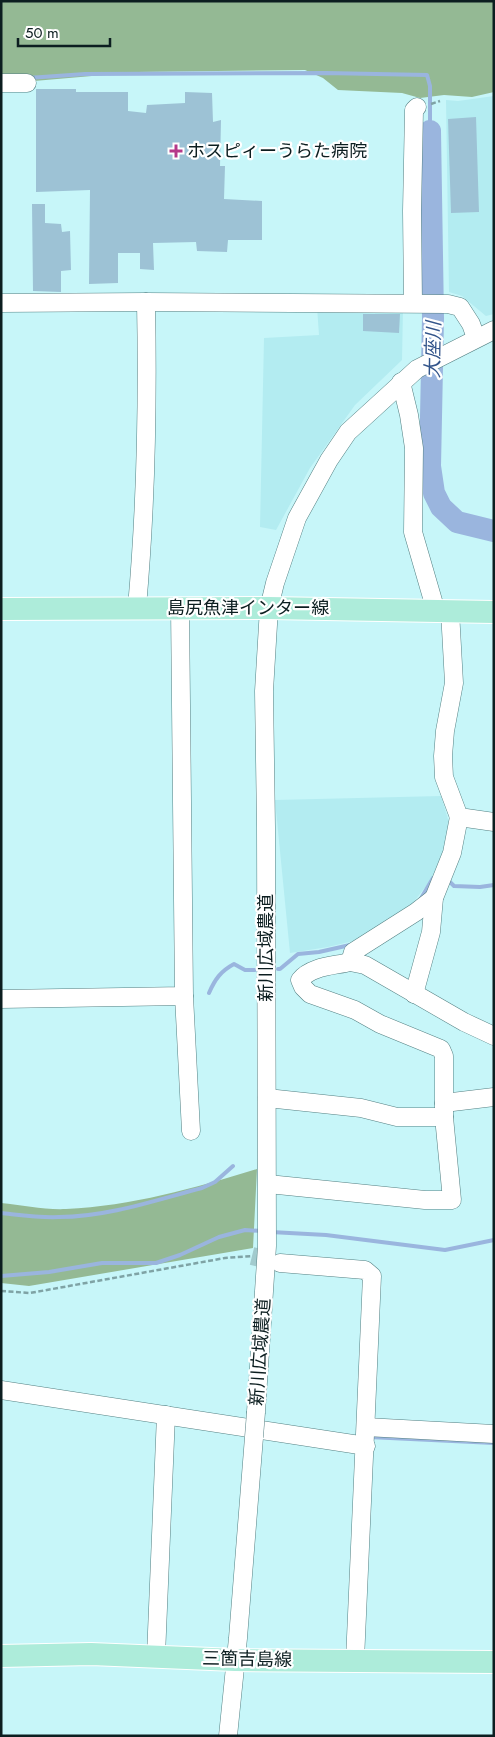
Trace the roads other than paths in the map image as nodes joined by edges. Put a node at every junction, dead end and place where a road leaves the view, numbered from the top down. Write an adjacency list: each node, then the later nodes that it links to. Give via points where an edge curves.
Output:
1 (1, 83): 2 (street)
2 (27, 84)
3 (417, 107): 6 (street, via 414,110 412,211)
4 (146, 302): 5 (street); 6 (street); 10 (street, via 144,495)
5 (1, 303)
6 (415, 303): 8 (street, via 460,307)
7 (494, 330): 8 (street, 新川広域農道)
8 (476, 338): 9 (street, 新川広域農道, via 417,369)
9 (401, 382): 13 (street, 新川広域農道, via 348,432 329,460 297,518); 14 (street, via 414,448 413,532)
10 (137, 607): 11 (main road, 島尻魚津インター線); 12 (main road, 島尻魚津インター線)
11 (180, 607): 13 (main road, 島尻魚津インター線); 21 (street)
12 (1, 608)
13 (269, 608): 14 (main road, 島尻魚津インター線); 24 (street, 新川広域農道, via 264,691)
14 (443, 611): 15 (main road, 島尻魚津インター線); 16 (street, via 454,683 445,731 444,777)
15 (494, 612)
16 (459, 818): 17 (street); 18 (street, via 452,854)
17 (494, 822)
18 (434, 898): 19 (street, via 353,952); 20 (street, via 431,932)
19 (350, 962): 20 (street, via 365,965); 26 (street, via 312,971 300,980 303,987 310,994 355,1010 441,1049 444,1056)
20 (414, 994): 23 (street)
21 (184, 996): 22 (street); 27 (street)
22 (1, 999)
23 (494, 1036)
24 (267, 1098): 26 (street, via 361,1108 397,1117); 28 (street, 新川広域農道)
25 (494, 1098): 26 (street)
26 (444, 1110): 28 (street, via 452,1200)
27 (191, 1132)
28 (268, 1184): 37 (street, 新川広域農道, bridge, via 268,1232 256,1412)
29 (280, 1263): 32 (street, via 365,1270 372,1276)
30 (1, 1390): 31 (street)
31 (166, 1415): 34 (street); 36 (street)
32 (366, 1427): 33 (street); 34 (street)
33 (494, 1434)
34 (366, 1446): 38 (street)
35 (1, 1656): 36 (main road, 三箇吉島線)
36 (156, 1656): 37 (main road, 三箇吉島線)
37 (235, 1660): 38 (main road, 三箇吉島線); 40 (street, 新川広域農道)
38 (355, 1660): 39 (main road, 三箇吉島線)
39 (494, 1662)
40 (228, 1736)

